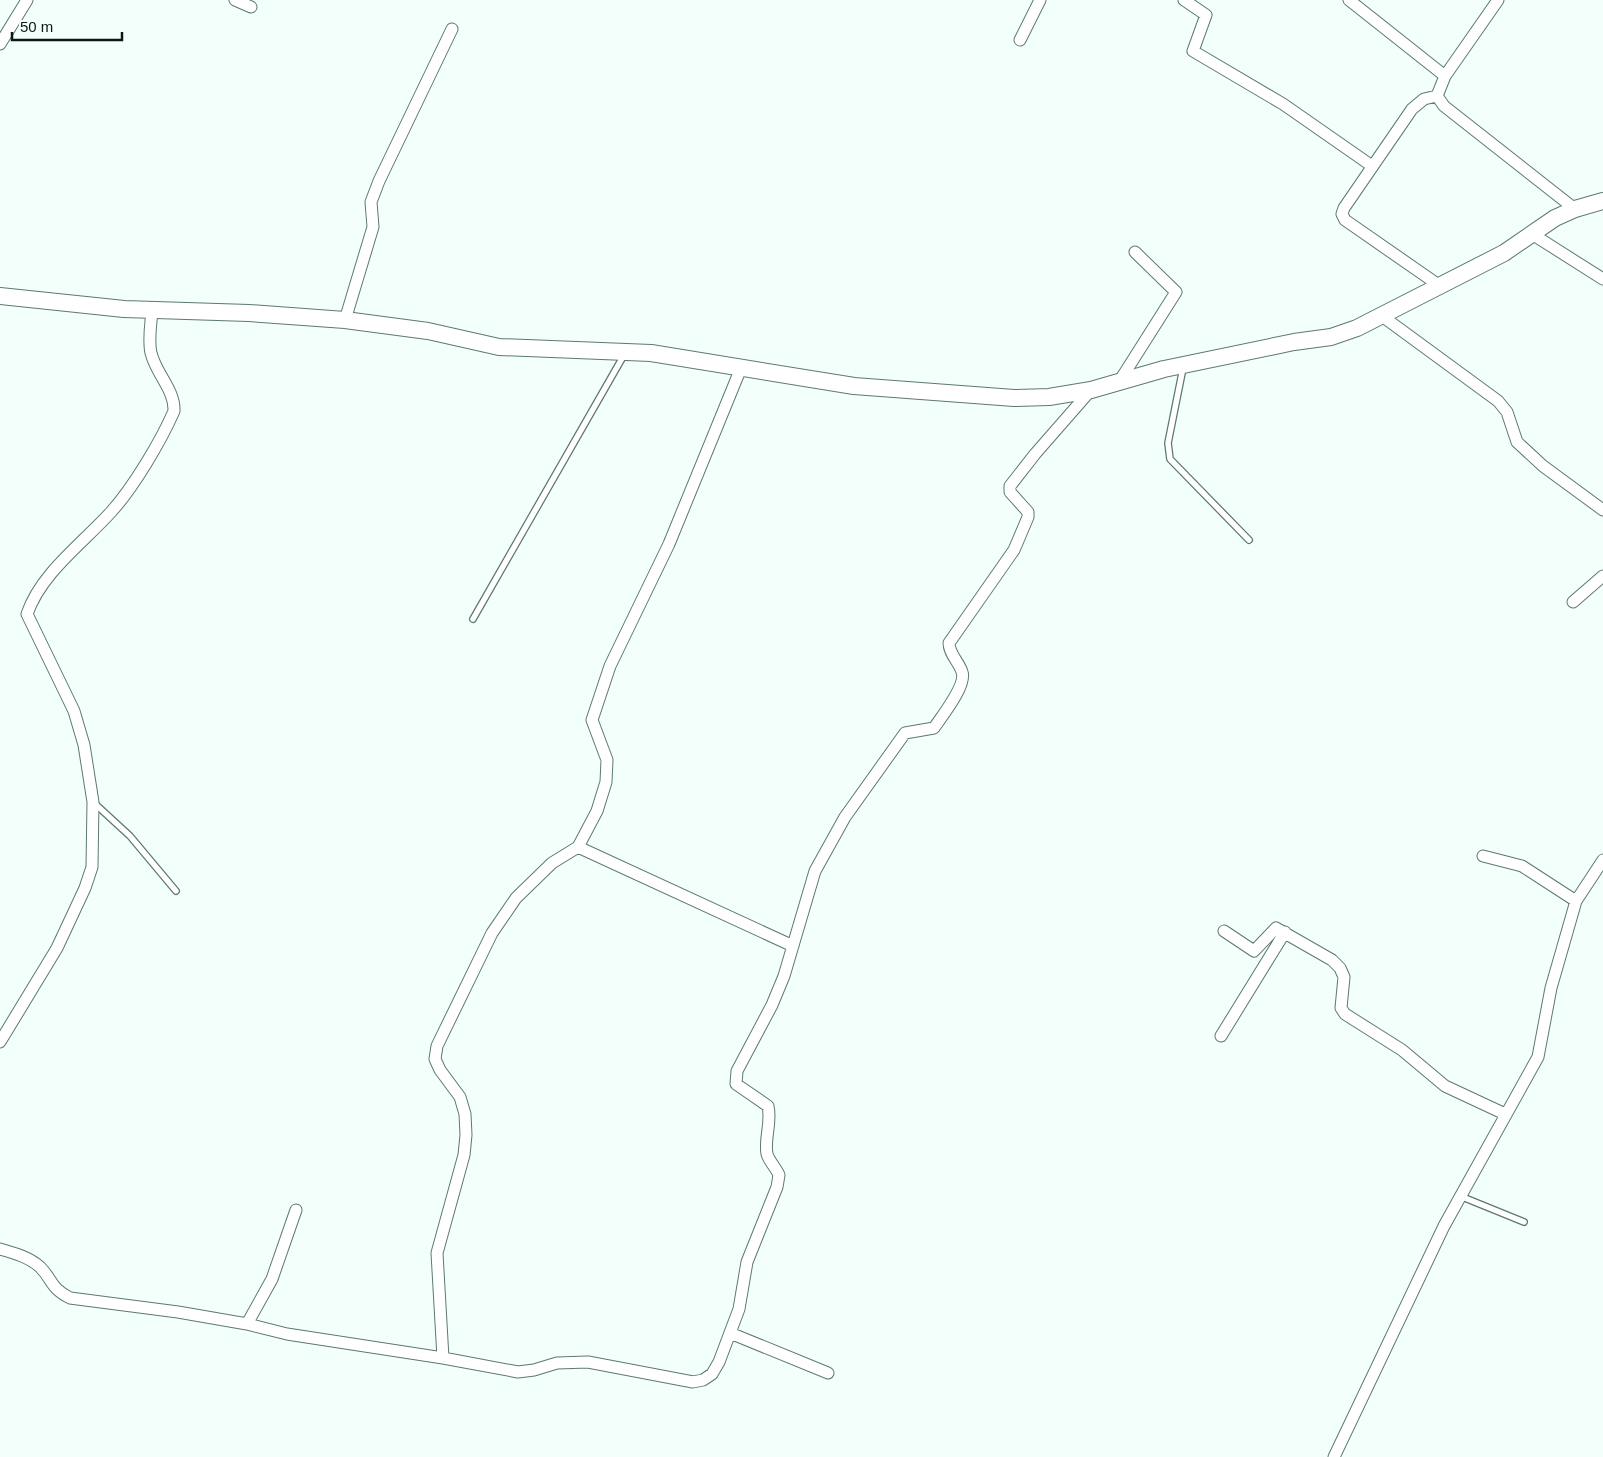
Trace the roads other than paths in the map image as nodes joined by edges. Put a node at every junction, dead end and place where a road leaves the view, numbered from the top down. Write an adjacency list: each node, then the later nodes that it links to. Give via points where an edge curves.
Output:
1 (27, 0): 10 (street)
2 (235, 0): 7 (street)
3 (1040, 0): 9 (street)
4 (1184, 0): 13 (street, via 1206,15 1193,51 1283,104)
5 (1349, 0): 11 (street)
6 (1498, 0): 11 (street)
7 (251, 7)
8 (452, 29): 23 (street, via 371,202 373,227)
9 (1020, 40)
10 (0, 44)
11 (1445, 76): 12 (street)
12 (1437, 96): 13 (street, via 1424,98 1412,109); 15 (street, via 1444,106)
13 (1372, 166): 19 (street, via 1342,216)
14 (1603, 202): 15 (main road)
15 (1576, 209): 16 (main road, via 1555,218)
16 (1532, 234): 18 (street); 19 (main road, via 1504,253)
17 (1135, 252): 27 (street, via 1176,293)
18 (1603, 279)
19 (1440, 286): 22 (main road)
20 (0, 297): 21 (main road)
21 (152, 310): 23 (main road); 34 (street, via 149,344 155,366 173,396 174,412 126,492 42,586 31,602 28,614 74,711 84,745)
22 (1382, 316): 25 (main road, via 1331,337); 29 (street, via 1498,401 1507,412 1517,442 1543,466)
23 (345, 320): 24 (main road, via 507,348)
24 (626, 351): 26 (main road); 33 (lane)
25 (1183, 366): 27 (main road); 30 (lane, via 1168,443 1170,459)
26 (741, 368): 28 (main road, via 854,386 1014,398 1049,398); 35 (street, via 669,544 610,666 592,720 607,760 606,782 597,811)
27 (1119, 382): 28 (main road)
28 (1091, 390): 42 (street, via 1010,486 1010,492 1028,512 1028,517 1014,550 948,643 963,672 960,689 934,728 905,733 845,817 815,871)
29 (1603, 510)
30 (1249, 540)
31 (1603, 576): 32 (street)
32 (1573, 602)
33 (473, 619)
34 (93, 802): 38 (lane, via 130,836); 44 (street, via 92,867 85,888 57,948)
35 (578, 847): 42 (street); 52 (street, via 552,863 516,898 492,933 438,1046 435,1059 460,1097 466,1136 464,1155 437,1254)
36 (1483, 856): 39 (street, via 1522,866)
37 (1603, 860): 39 (street)
38 (176, 890)
39 (1576, 901): 45 (street, via 1551,988 1538,1057)
40 (1224, 932): 41 (street, via 1254,951 1275,928)
41 (1285, 932): 43 (street); 45 (street, via 1340,968 1344,977 1341,1008 1345,1014 1402,1050 1445,1086)
42 (793, 946): 51 (street, via 772,1005 735,1079 736,1084 768,1106 771,1117 767,1156 779,1174 777,1187 747,1262 739,1309)
43 (1221, 1036)
44 (0, 1042)
45 (1505, 1114): 46 (street)
46 (1460, 1196): 48 (lane); 54 (street)
47 (296, 1210): 50 (street, via 272,1279)
48 (1524, 1222)
49 (0, 1249): 50 (street, via 27,1258 41,1268 57,1292 70,1298)
50 (247, 1324): 52 (street, via 287,1334)
51 (730, 1333): 52 (street, via 712,1374 693,1382 588,1362 557,1363 518,1372); 53 (street)
52 (443, 1358)
53 (828, 1373)
54 (1334, 1457)

